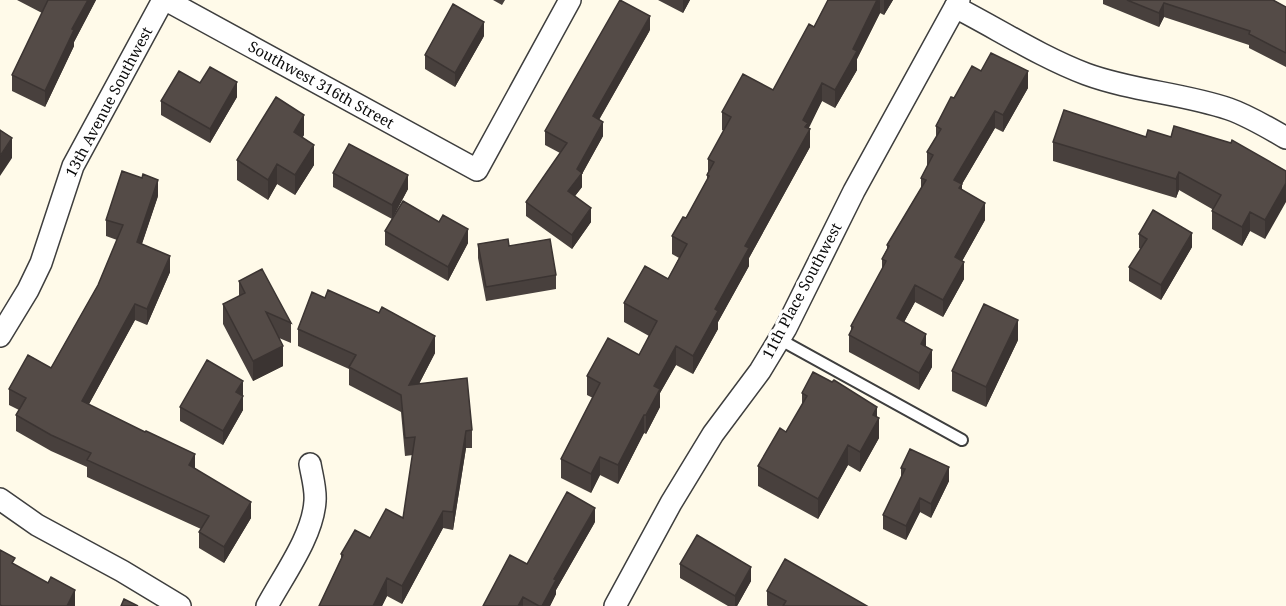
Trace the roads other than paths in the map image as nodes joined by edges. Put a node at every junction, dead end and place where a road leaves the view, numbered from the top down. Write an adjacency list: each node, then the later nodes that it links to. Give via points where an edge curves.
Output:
1 (165, 0): 2 (street, Southwest 316th Street, via 477,170); 5 (street, 13th Avenue Southwest, via 73,166 41,263)
2 (570, 0)
3 (957, 3): 4 (street, via 1086,74 1228,109); 6 (street, 11th Place Southwest, via 854,191)
4 (1286, 138)
5 (0, 336)
6 (779, 339): 7 (lane); 12 (street, 11th Place Southwest, via 712,434)
7 (962, 440)
8 (310, 464): 11 (street, via 315,500 312,520)
9 (0, 499): 10 (street)
10 (180, 606)
11 (267, 606)
12 (615, 606)

